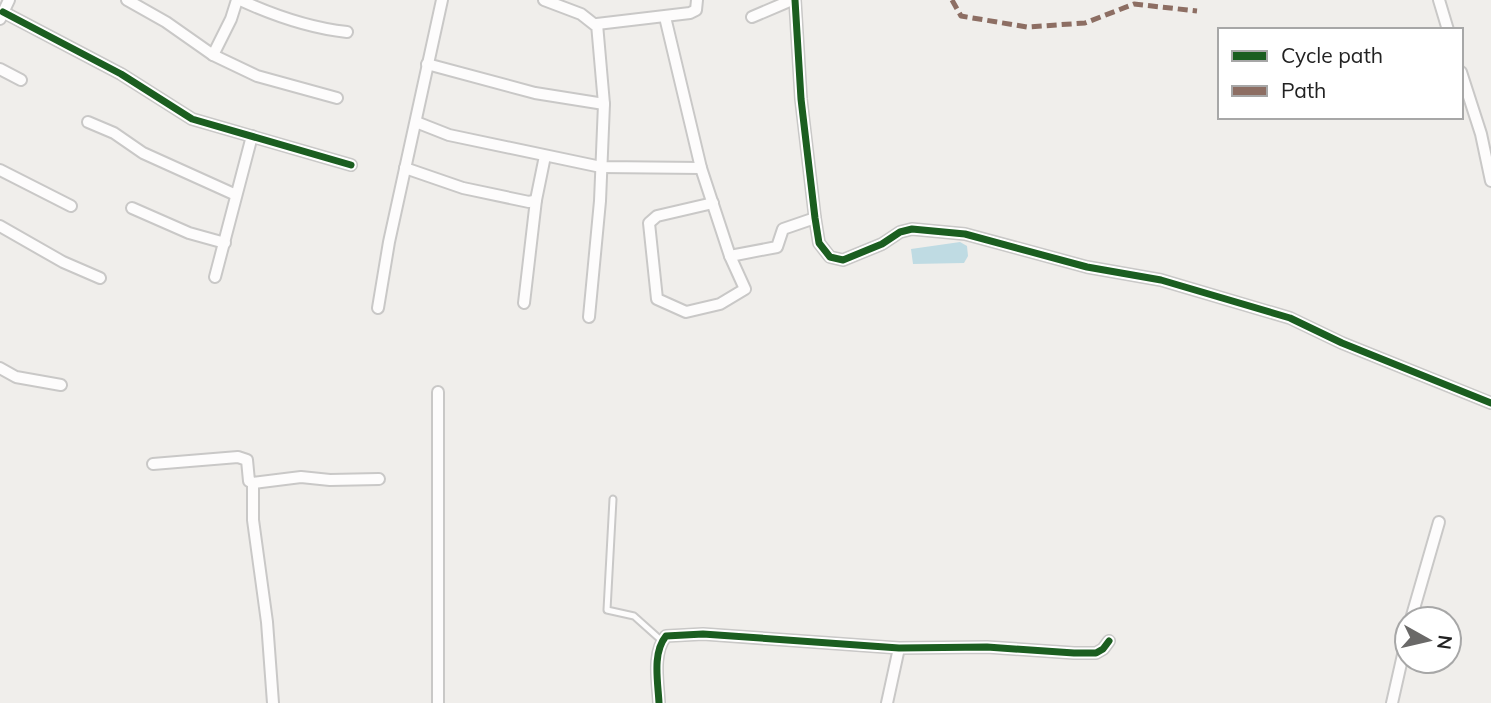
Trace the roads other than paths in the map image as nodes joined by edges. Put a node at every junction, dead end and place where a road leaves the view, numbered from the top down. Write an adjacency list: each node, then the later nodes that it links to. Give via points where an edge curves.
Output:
1 (9, 0): 9 (street)
2 (127, 0): 15 (street)
3 (238, 0): 14 (street, via 317,28); 15 (street)
4 (442, 0): 16 (street)
5 (544, 0): 12 (street)
6 (697, 0): 11 (street, via 696,10)
7 (794, 0): 10 (street); 38 (street)
8 (1439, 0): 13 (street)
9 (2, 16): 24 (street, via 121,74 192,119)
10 (752, 17)
11 (665, 18): 12 (street); 29 (street)
12 (597, 24): 21 (street)
13 (1447, 28)
14 (347, 32)
15 (213, 55): 20 (street, via 267,79)
16 (427, 64): 21 (street, via 535,93); 23 (street)
17 (0, 69): 19 (street)
18 (1463, 78): 30 (street)
19 (21, 80)
20 (337, 98)
21 (604, 104): 27 (street)
22 (88, 122): 33 (street)
23 (416, 122): 25 (street, via 449,135); 28 (street)
24 (252, 136): 26 (street); 33 (street)
25 (545, 156): 27 (street); 34 (street)
26 (351, 164)
27 (601, 166): 29 (street); 46 (street)
28 (405, 168): 34 (street, via 463,188); 45 (street)
29 (701, 168): 35 (street)
30 (1490, 169): 32 (street)
31 (0, 170): 36 (street)
32 (1491, 181)
33 (236, 195): 40 (street)
34 (536, 200): 44 (street)
35 (713, 203): 41 (street); 41 (street, via 657,216 649,223 657,299 686,312 720,304 745,289)
36 (71, 206)
37 (132, 208): 40 (street)
38 (815, 218): 41 (street, via 783,229 777,247); 50 (street, via 819,243 830,257 843,260 912,229 965,233 1087,267 1161,280 1290,318)
39 (0, 226): 43 (street)
40 (225, 243): 42 (street)
41 (730, 256)
42 (215, 277)
43 (100, 278)
44 (524, 303)
45 (378, 308)
46 (589, 317)
47 (0, 368): 48 (street, via 16,377)
48 (61, 385)
49 (438, 392): 62 (street)
50 (1491, 403)
51 (153, 464): 53 (street, via 238,457 247,460)
52 (379, 479): 53 (street, via 301,477)
53 (253, 483): 61 (street)
54 (613, 499): 57 (lane, via 607,610 634,616)
55 (1439, 522): 56 (street)
56 (1415, 605)
57 (662, 641): 59 (street, via 666,636 703,634); 63 (street, via 657,666)
58 (1109, 641): 59 (street, via 1096,653)
59 (899, 648): 64 (street)
60 (1398, 675): 65 (street)
61 (273, 703)
62 (438, 703)
63 (659, 703)
64 (887, 703)
65 (1392, 703)

